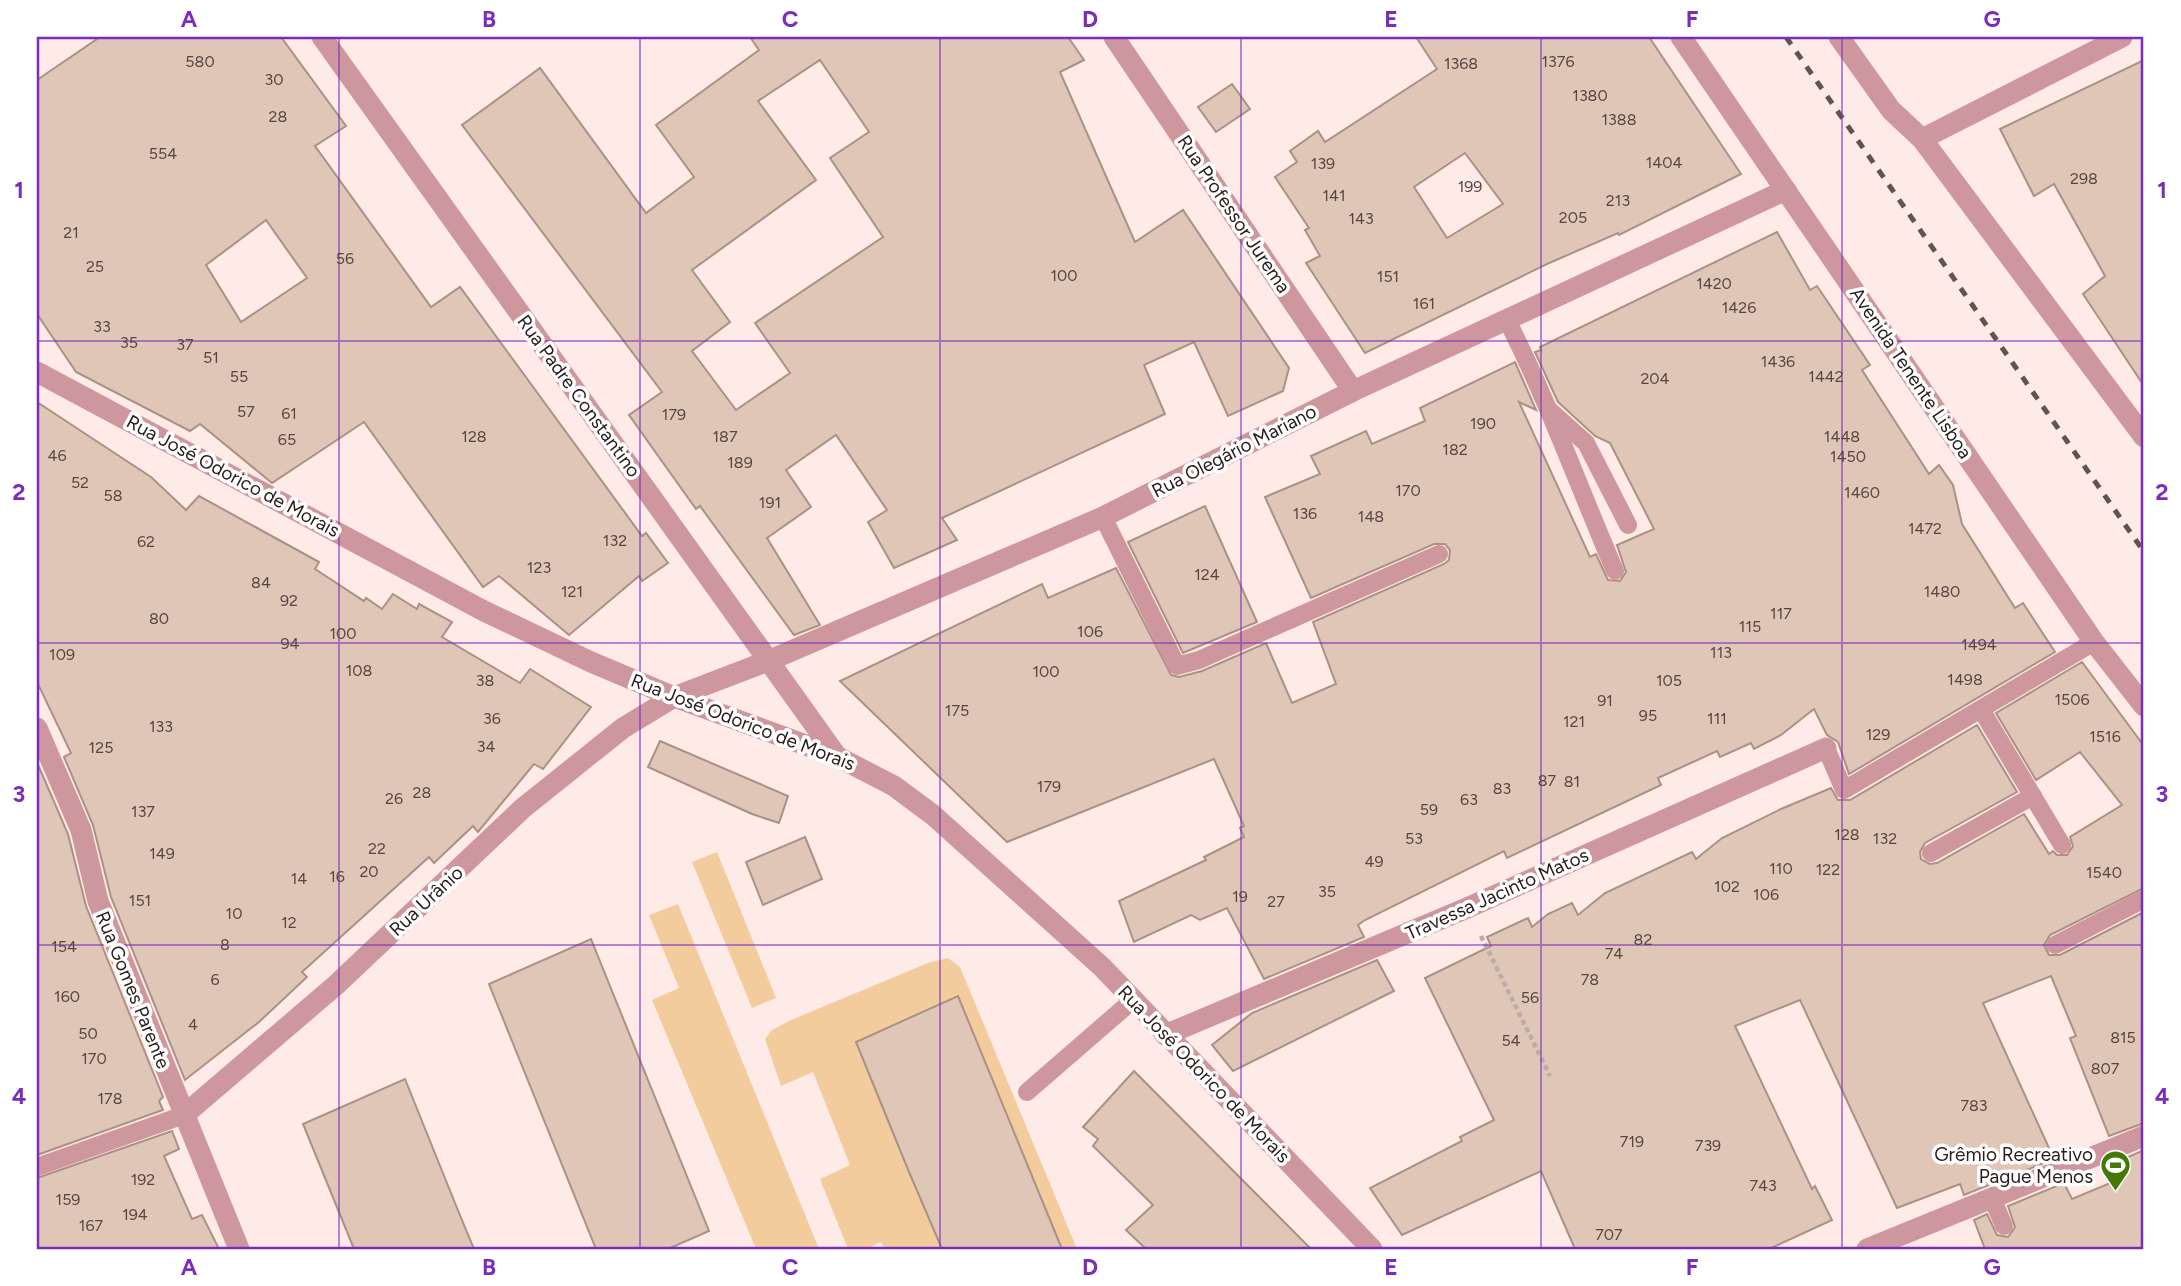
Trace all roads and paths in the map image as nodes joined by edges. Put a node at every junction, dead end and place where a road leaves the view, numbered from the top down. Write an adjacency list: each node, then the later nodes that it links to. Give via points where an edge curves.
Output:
1 (322, 37): 18 (street, Rua Padre Constantino)
2 (1114, 37): 10 (street, Rua Professor Jurema)
3 (1681, 37): 7 (street, Avenida Tenente Lisboa)
4 (1839, 37): 6 (street, via 1891,110)
5 (2122, 37): 6 (street)
6 (1922, 139): 12 (street)
7 (1786, 190): 8 (street, Rua Olegário Mariano); 17 (street, Avenida Tenente Lisboa)
8 (1507, 320): 10 (street, Rua Olegário Mariano); 11 (lane)
9 (37, 372): 19 (street, Rua José Odorico de Morais, via 484,611)
10 (1353, 391): 13 (street, Rua Olegário Mariano)
11 (1549, 410): 14 (lane, via 1586,443); 16 (lane)
12 (2144, 437)
13 (1103, 517): 15 (lane, via 1177,666); 18 (street, Rua Olegário Mariano)
14 (1628, 525)
15 (1439, 554)
16 (1615, 571)
17 (2094, 642): 20 (street, Avenida Tenente Lisboa); 21 (lane)
18 (768, 661): 19 (street, Rua Olegário Mariano); 24 (street, Rua Padre Constantino)
19 (674, 697): 24 (street, Rua José Odorico de Morais); 35 (street, Rua Urânio, via 623,728 532,800 336,985)
20 (2144, 706)
21 (1982, 711): 23 (lane, via 1844,790); 25 (lane)
22 (37, 727): 35 (street, Rua Gomes Parente, via 81,830 97,901)
23 (1826, 748): 29 (street, Travessa Jacinto Matos)
24 (836, 756): 31 (street, Rua José Odorico de Morais, via 894,786 933,815)
25 (2033, 796): 26 (lane); 27 (lane)
26 (2062, 845)
27 (1931, 853)
28 (2144, 899): 30 (lane)
29 (1467, 908): 32 (street, Travessa Jacinto Matos); 33 (path)
30 (2055, 945)
31 (1133, 1000): 32 (street, Rua José Odorico de Morais); 34 (lane)
32 (1165, 1035): 41 (street, Rua José Odorico de Morais)
33 (1550, 1076)
34 (1027, 1092)
35 (184, 1115): 37 (lane); 40 (street, Rua Gomes Parente)
36 (2144, 1136): 38 (street)
37 (37, 1167)
38 (1992, 1198): 39 (lane); 42 (street)
39 (2004, 1226)
40 (240, 1249)
41 (1372, 1249)
42 (1867, 1249)

